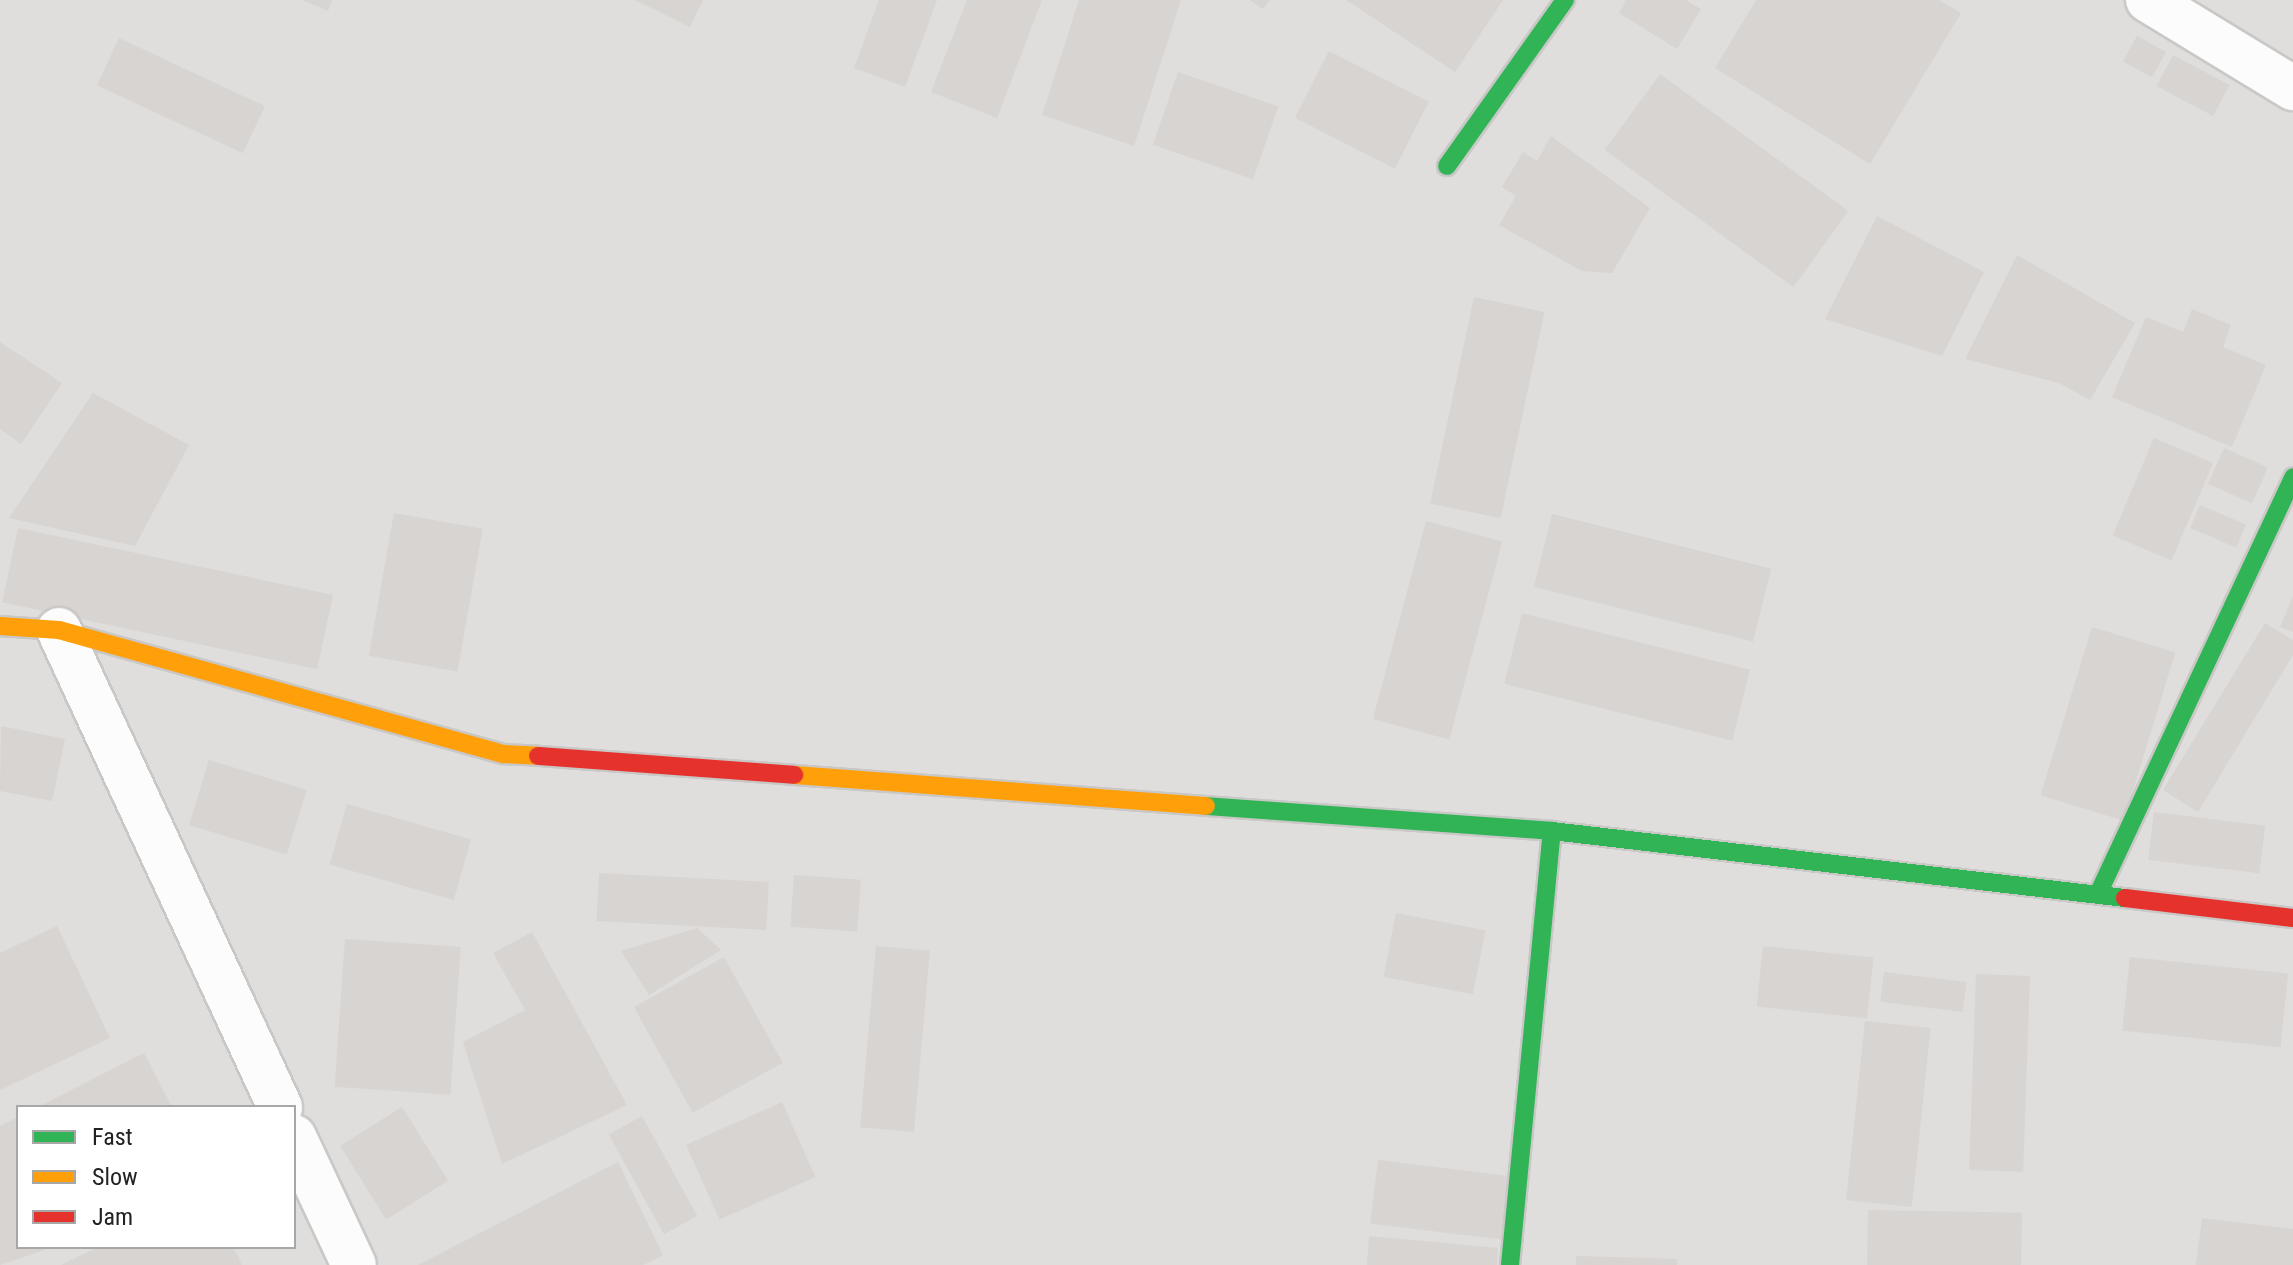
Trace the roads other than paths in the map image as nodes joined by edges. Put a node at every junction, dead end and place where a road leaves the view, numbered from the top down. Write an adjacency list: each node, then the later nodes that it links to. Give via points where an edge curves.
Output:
1 (1565, 0): 4 (street)
2 (2148, 0): 3 (street)
3 (2293, 88)
4 (1447, 166)
5 (2293, 477): 9 (street)
6 (0, 626): 7 (street)
7 (59, 630): 8 (street, via 504,754); 11 (street)
8 (1552, 831): 9 (street); 14 (street)
9 (2099, 892): 10 (street)
10 (2293, 918)
11 (279, 1105)
12 (296, 1141): 13 (street)
13 (354, 1265)
14 (1510, 1265)

